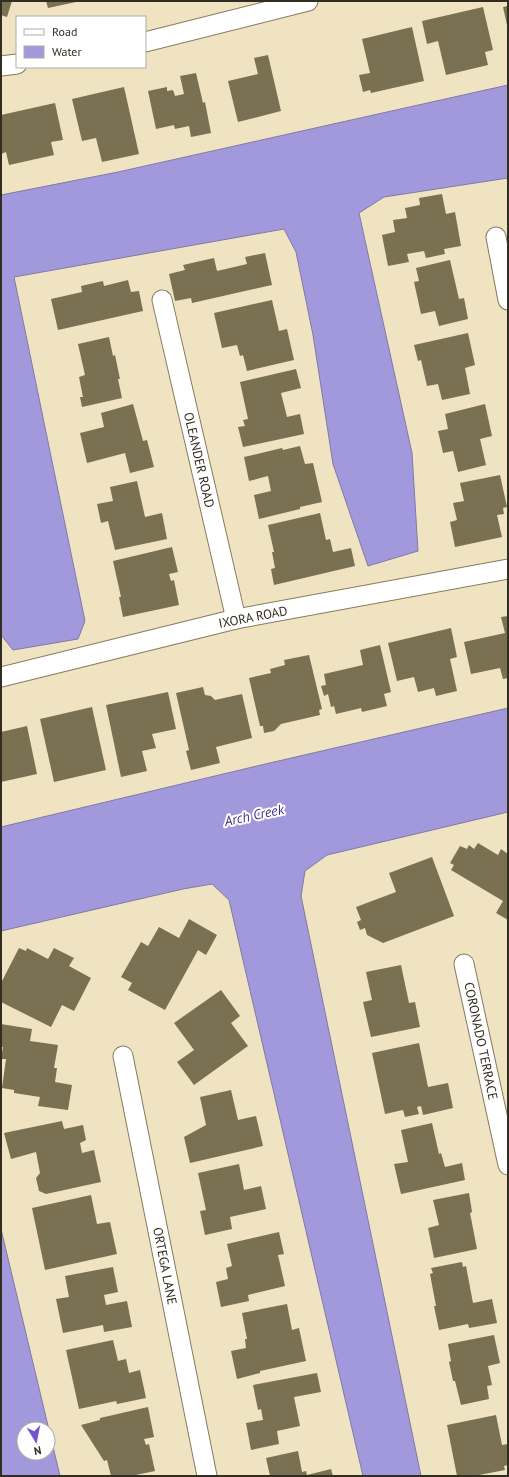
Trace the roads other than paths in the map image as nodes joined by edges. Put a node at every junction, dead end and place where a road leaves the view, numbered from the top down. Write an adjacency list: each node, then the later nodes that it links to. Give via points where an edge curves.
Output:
1 (308, 1): 2 (street)
2 (146, 42)
3 (16, 64): 4 (street)
4 (1, 66)
5 (496, 238): 7 (street)
6 (162, 300): 9 (street, OLEANDER ROAD)
7 (508, 300)
8 (508, 569): 9 (street, IXORA ROAD)
9 (236, 619): 10 (street, IXORA ROAD)
10 (1, 677)
11 (464, 964): 13 (street, CORONADO TERRACE)
12 (123, 1056): 14 (street, ORTEGA LANE)
13 (508, 1165)
14 (207, 1476)

